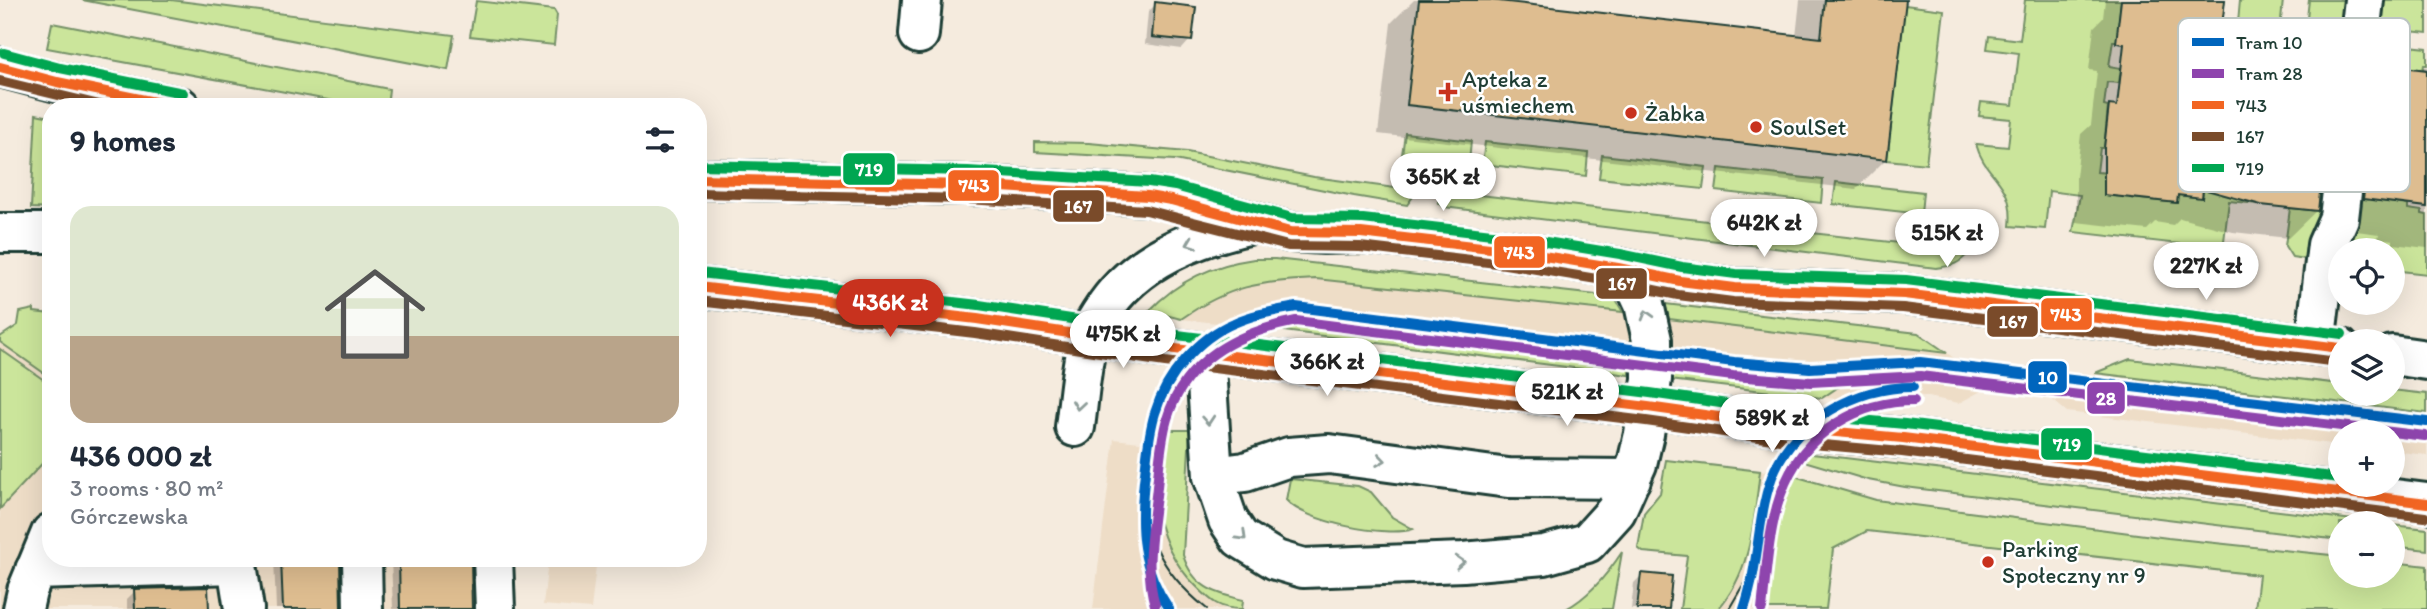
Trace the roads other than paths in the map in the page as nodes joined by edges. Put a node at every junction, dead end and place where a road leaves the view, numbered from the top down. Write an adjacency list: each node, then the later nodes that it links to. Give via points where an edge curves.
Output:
1 (2364, 0): 2 (main road)
2 (2362, 18)
3 (0, 67): 4 (main road)
4 (136, 98)
5 (707, 179): 7 (main road, via 1069,190 1171,200)
6 (2342, 192): 13 (main road, via 2339,218 2327,244)
7 (1256, 223): 10 (main road, via 1290,232 1361,233); 12 (main road, one-way to 12, via 1192,242 1148,265 1112,297)
8 (0, 233): 9 (main road)
9 (42, 233)
10 (1618, 268): 13 (main road, via 1735,288 1904,294); 17 (main road, one-way to 10, via 1651,330 1636,287)
11 (707, 287): 12 (main road)
12 (1089, 335): 14 (main road); 18 (main road, one-way to 18)
13 (2328, 347)
14 (1205, 352): 17 (main road); 19 (main road, one-way to 19)
15 (2405, 357): 16 (main road)
16 (2427, 360)
17 (1648, 407): 20 (main road); 21 (main road)
18 (1075, 427)
19 (1213, 476): 20 (main road, one-way to 20, via 1245,472 1289,457 1329,454 1508,478); 20 (main road, one-way to 20, via 1228,520 1240,538 1276,560 1303,568 1544,555 1587,543 1616,511)
20 (1631, 479)
21 (2423, 501)
22 (42, 554): 27 (main road)
23 (102, 567): 27 (main road)
24 (237, 567): 29 (main road)
25 (362, 567): 30 (main road)
26 (493, 567): 31 (main road)
27 (35, 570): 28 (main road)
28 (23, 609)
29 (244, 609)
30 (363, 609)
31 (495, 609)

